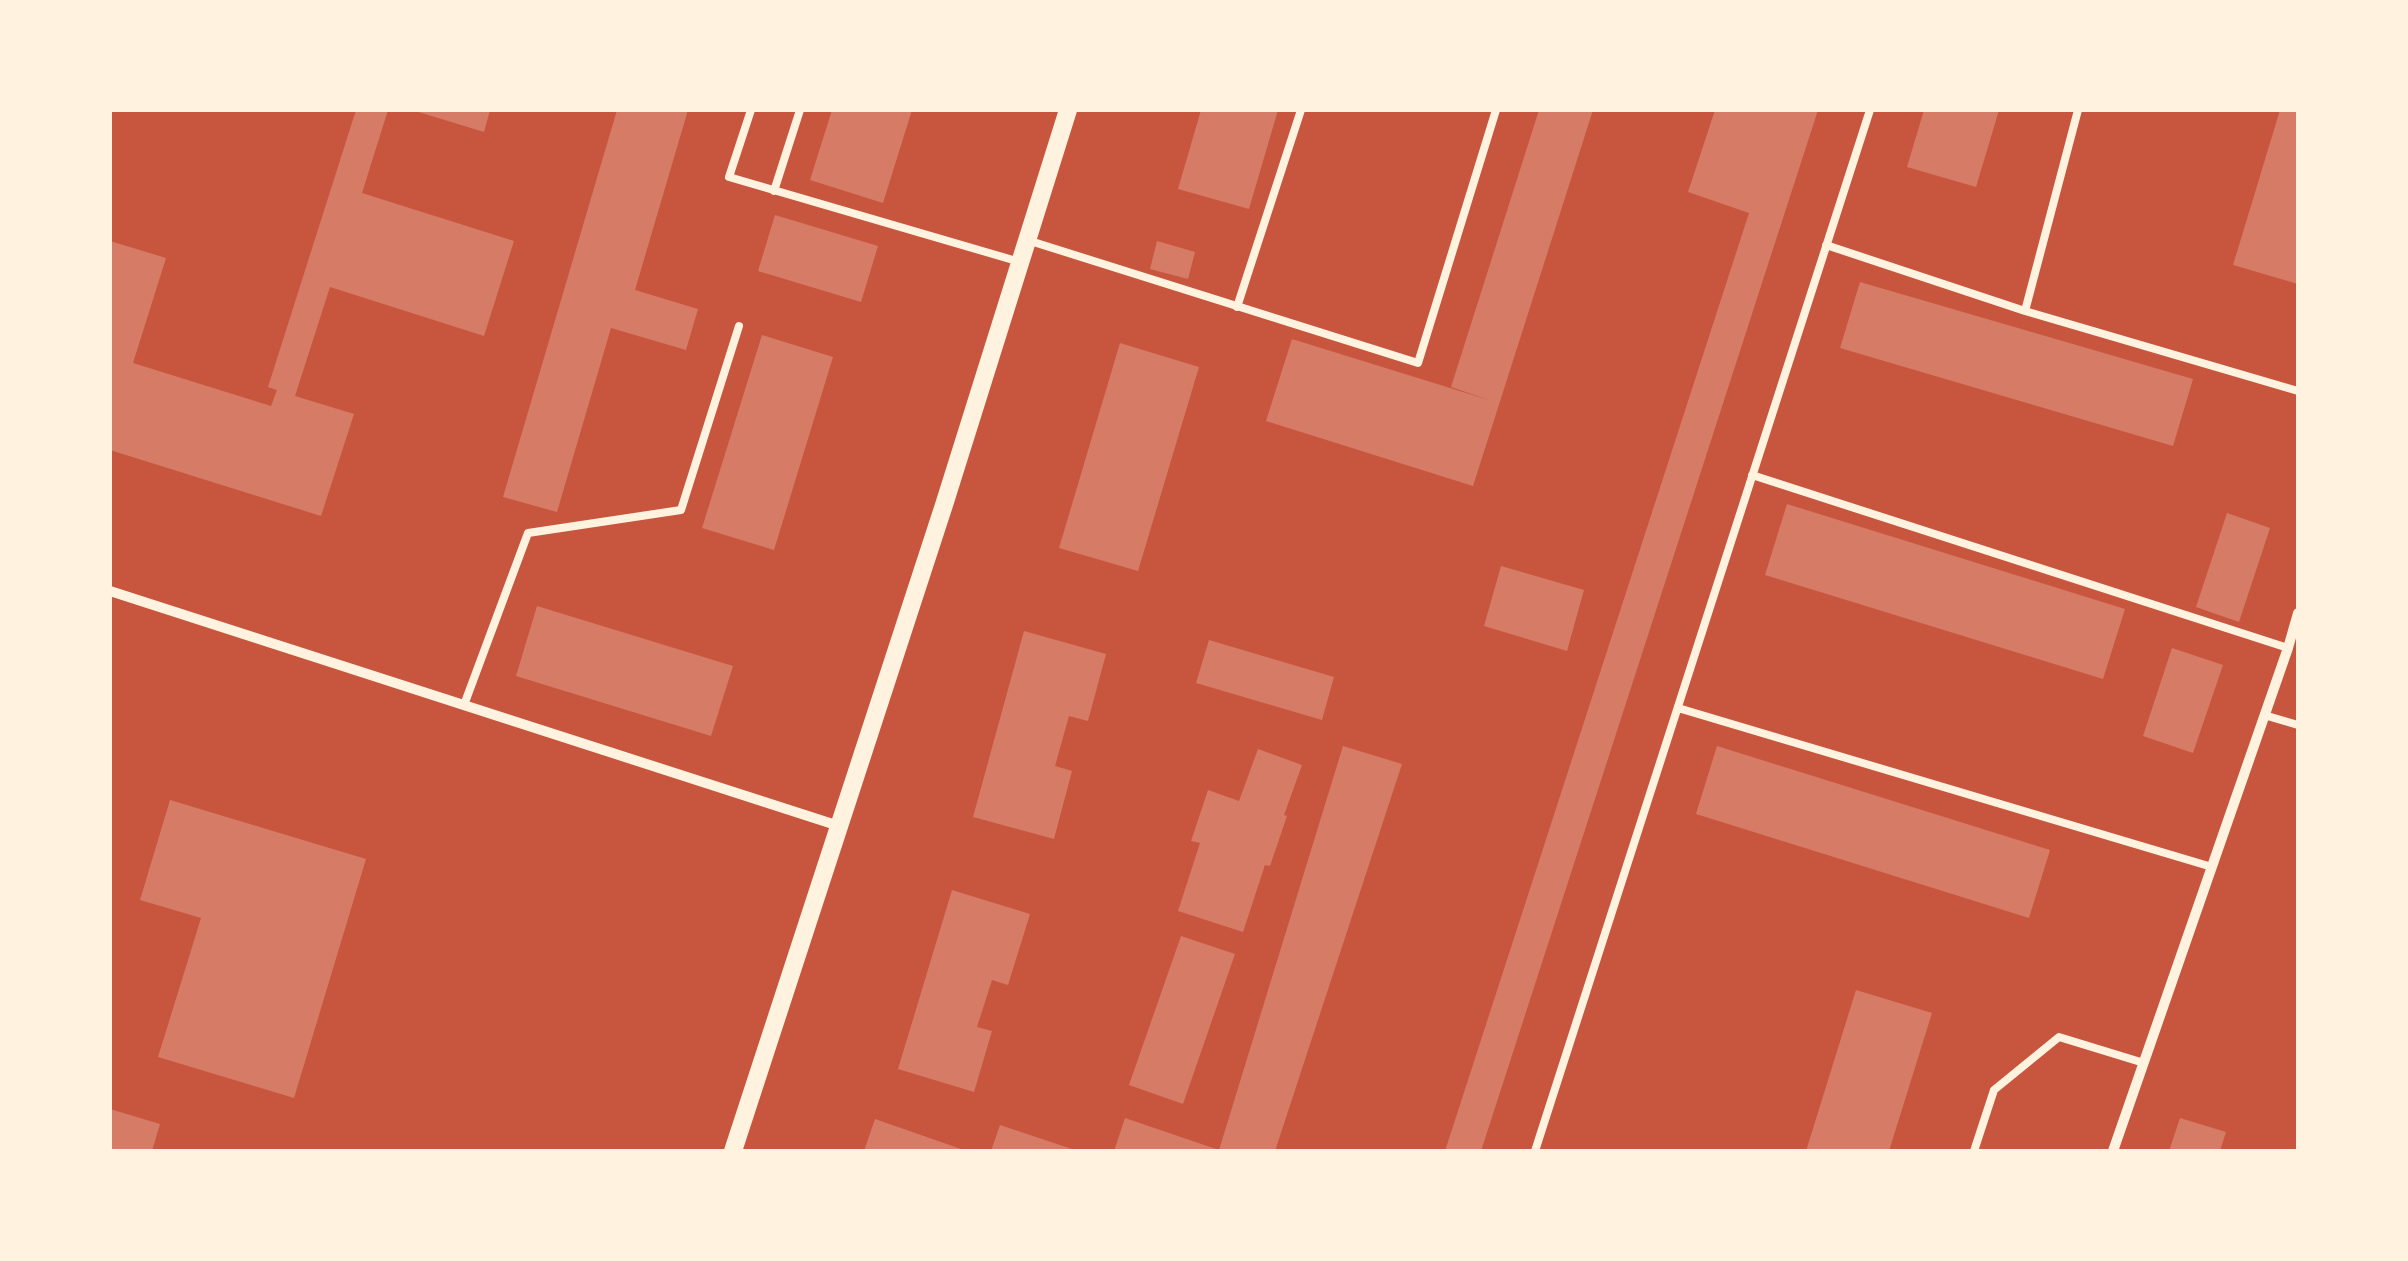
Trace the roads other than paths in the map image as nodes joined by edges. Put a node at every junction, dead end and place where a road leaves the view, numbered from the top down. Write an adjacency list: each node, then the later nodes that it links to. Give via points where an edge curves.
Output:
1 (752, 110): 8 (lane, via 729,177)
2 (800, 110): 8 (lane)
3 (1068, 110): 9 (street)
4 (1301, 110): 12 (lane)
5 (1496, 110): 12 (lane, via 1418,364)
6 (1870, 110): 10 (lane)
7 (2078, 110): 13 (lane)
8 (774, 190): 11 (lane)
9 (1027, 240): 11 (street); 12 (lane)
10 (1826, 245): 13 (lane); 16 (lane)
11 (1020, 262): 24 (street)
12 (1237, 307)
13 (2025, 310): 15 (lane)
14 (739, 326): 20 (lane, via 680,510 528,533)
15 (2298, 391)
16 (1752, 475): 19 (lane); 21 (lane)
17 (110, 592): 20 (street)
18 (2298, 613): 19 (street)
19 (2288, 648): 22 (street)
20 (464, 705): 24 (street)
21 (1678, 708): 25 (lane); 28 (lane)
22 (2264, 716): 23 (lane); 25 (street)
23 (2298, 724)
24 (839, 826): 27 (street)
25 (2212, 867): 26 (street)
26 (2144, 1062): 29 (lane, via 2058,1038 1994,1090); 30 (street)
27 (733, 1151)
28 (1535, 1151)
29 (1974, 1151)
30 (2113, 1151)

